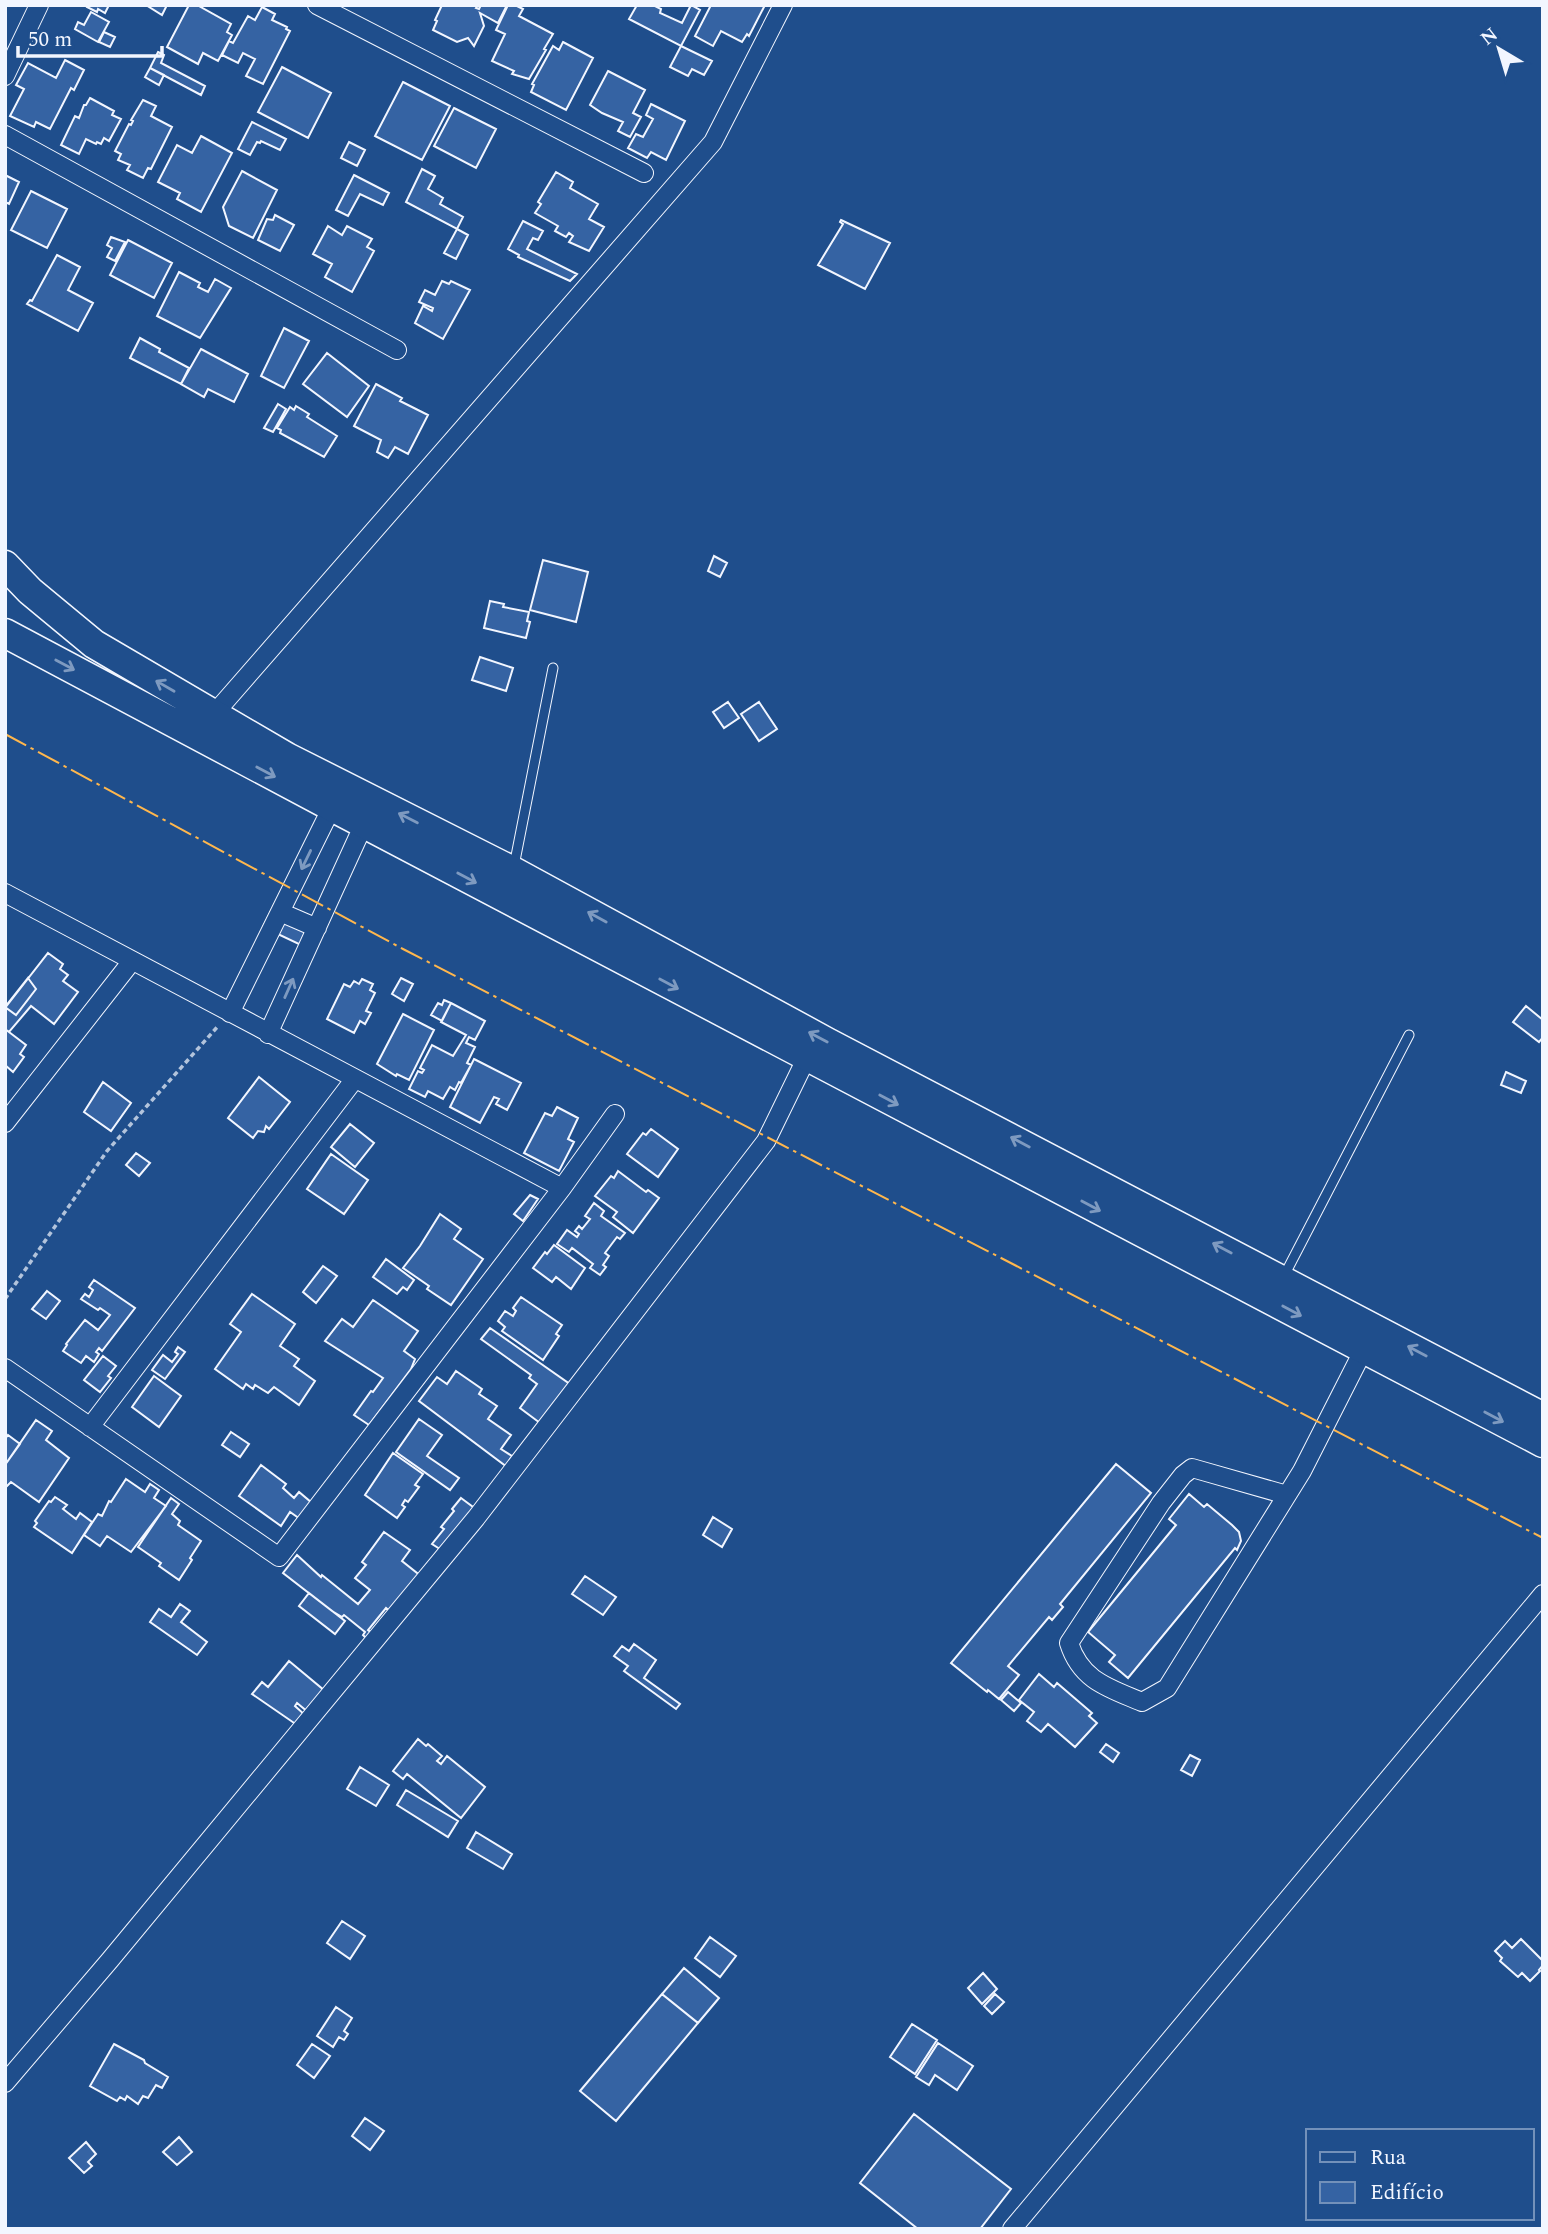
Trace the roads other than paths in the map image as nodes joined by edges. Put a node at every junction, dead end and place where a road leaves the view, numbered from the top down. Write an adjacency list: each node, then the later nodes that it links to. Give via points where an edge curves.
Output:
1 (39, 5): 4 (street)
2 (317, 5): 6 (street)
3 (783, 5): 11 (street, via 713,142)
4 (5, 76)
5 (5, 135): 7 (street)
6 (644, 173)
7 (397, 350)
8 (5, 565): 11 (main road, one-way to 8, via 94,644)
9 (5, 633): 12 (main road, one-way to 12)
10 (553, 668): 14 (lane)
11 (214, 714): 14 (main road, one-way to 11, via 287,757)
12 (332, 807): 13 (main road); 16 (street, one-way to 16)
13 (364, 824): 17 (street); 22 (main road, one-way to 22)
14 (513, 871): 27 (main road, one-way to 14, via 827,1042)
15 (5, 893): 18 (street)
16 (280, 912): 17 (street); 19 (street)
17 (317, 928): 20 (street, one-way to 17)
18 (132, 961): 19 (street); 25 (street)
19 (230, 1013): 20 (street)
20 (268, 1034): 23 (street)
21 (1409, 1035): 27 (lane)
22 (807, 1057): 28 (main road, one-way to 28); 35 (street, via 766,1141 476,1518)
23 (354, 1080): 26 (street); 31 (street)
24 (615, 1114): 26 (street)
25 (5, 1123)
26 (562, 1188): 31 (street, via 279,1557)
27 (1282, 1279): 30 (main road, one-way to 27)
28 (1364, 1349): 32 (main road, one-way to 32); 33 (street)
29 (5, 1368): 31 (street)
30 (1543, 1417)
31 (90, 1427)
32 (1543, 1443)
33 (1287, 1495): 33 (street, via 1167,1688 1142,1702 1099,1684 1074,1659 1069,1643 1161,1503 1192,1468)
34 (1543, 1594): 36 (street)
35 (5, 2083)
36 (1012, 2229)

